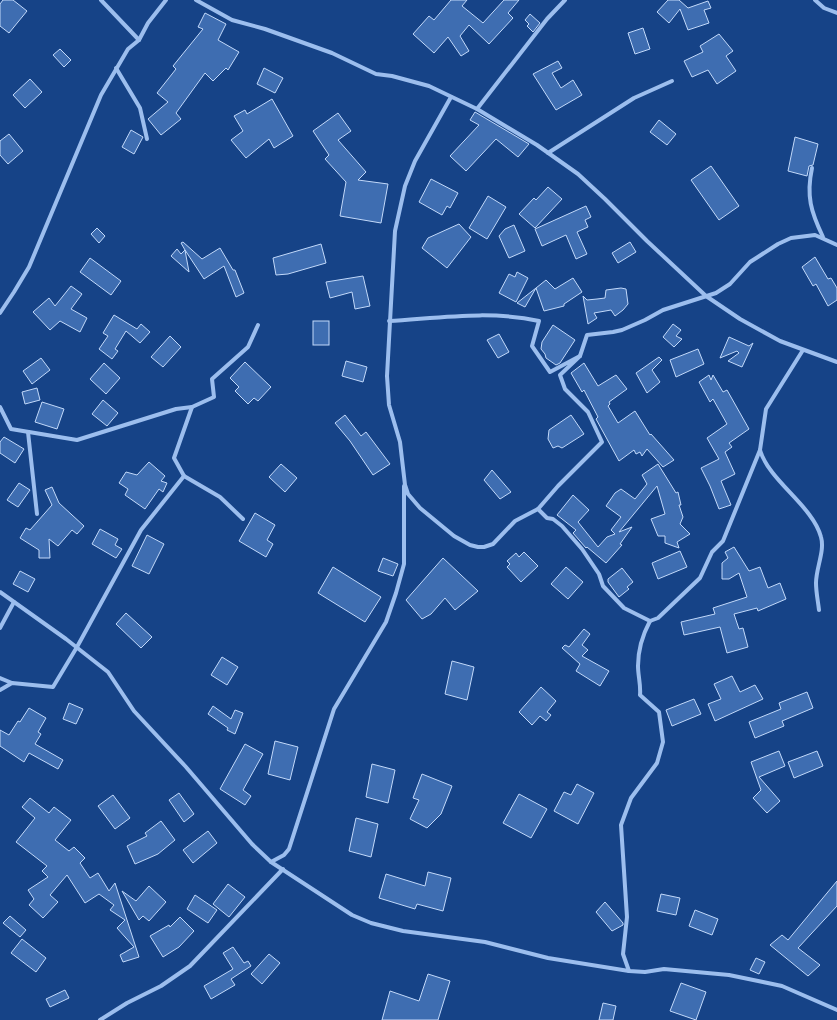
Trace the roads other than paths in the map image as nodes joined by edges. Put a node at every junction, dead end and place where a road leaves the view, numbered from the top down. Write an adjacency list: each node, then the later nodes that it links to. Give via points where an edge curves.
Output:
1 (101, 0): 7 (street)
2 (166, 0): 7 (street, via 148,23)
3 (196, 0): 10 (street, via 232,20 332,53 376,74 429,86)
4 (565, 0): 11 (street)
5 (815, 0): 6 (street, via 824,8)
6 (837, 13)
7 (139, 40): 8 (street, via 128,49)
8 (116, 68): 12 (street, via 140,108); 18 (street, via 88,122 29,267)
9 (672, 81): 13 (street, via 634,98)
10 (451, 97): 11 (street); 19 (street, via 415,161 405,186 395,231)
11 (477, 109): 13 (street)
12 (147, 139)
13 (548, 153): 17 (street, via 578,174 606,199)
14 (812, 168): 15 (street, via 809,203)
15 (823, 237): 16 (street); 17 (street, via 805,235 778,244 750,262 730,284)
16 (837, 245)
17 (706, 296): 21 (street, via 740,319 780,341); 22 (street, via 663,310 622,330 587,335)
18 (0, 312)
19 (389, 321): 22 (street, via 498,315 521,317 539,321 532,346 550,372); 29 (street, via 389,405 400,442)
20 (258, 325): 25 (street, via 248,347 212,379 214,397)
21 (804, 350): 23 (street); 27 (street, via 766,409)
22 (580, 356): 30 (street, via 560,375 565,389 588,412 602,442)
23 (837, 362)
24 (0, 407): 26 (street, via 11,429)
25 (192, 407): 26 (street, via 176,409 77,440); 28 (street, via 174,458)
26 (28, 432): 31 (street)
27 (760, 450): 35 (street, via 768,467 807,514 821,536 816,583); 36 (street, via 726,536 712,552 700,578 658,618)
28 (184, 476): 32 (street, via 220,497); 38 (street, via 141,530)
29 (404, 478): 30 (street, via 408,494 420,508 454,536 470,545 484,547 493,544 515,521); 42 (street, via 404,564 391,610 378,639 334,709 288,849 284,855)
30 (538, 509): 36 (street, via 547,518 562,526 582,549 599,574 603,586 624,608)
31 (37, 514)
32 (243, 519)
33 (0, 592): 34 (street)
34 (14, 602): 37 (street); 38 (street)
35 (819, 610)
36 (650, 621): 44 (street, via 641,642 638,666 640,694 659,712 663,742 657,763 631,798 621,825 626,910 623,954)
37 (0, 628)
38 (77, 648): 40 (street, via 53,687); 42 (street, via 108,672 134,711)
39 (0, 678): 40 (street)
40 (12, 683): 41 (street)
41 (0, 690)
42 (271, 862): 43 (street)
43 (283, 869): 44 (street, via 352,916 372,923 403,931 485,942 548,958); 46 (street, via 190,966 161,986)
44 (629, 971): 45 (street, via 664,969 729,975 782,986)
45 (837, 1010)
46 (100, 1020)

